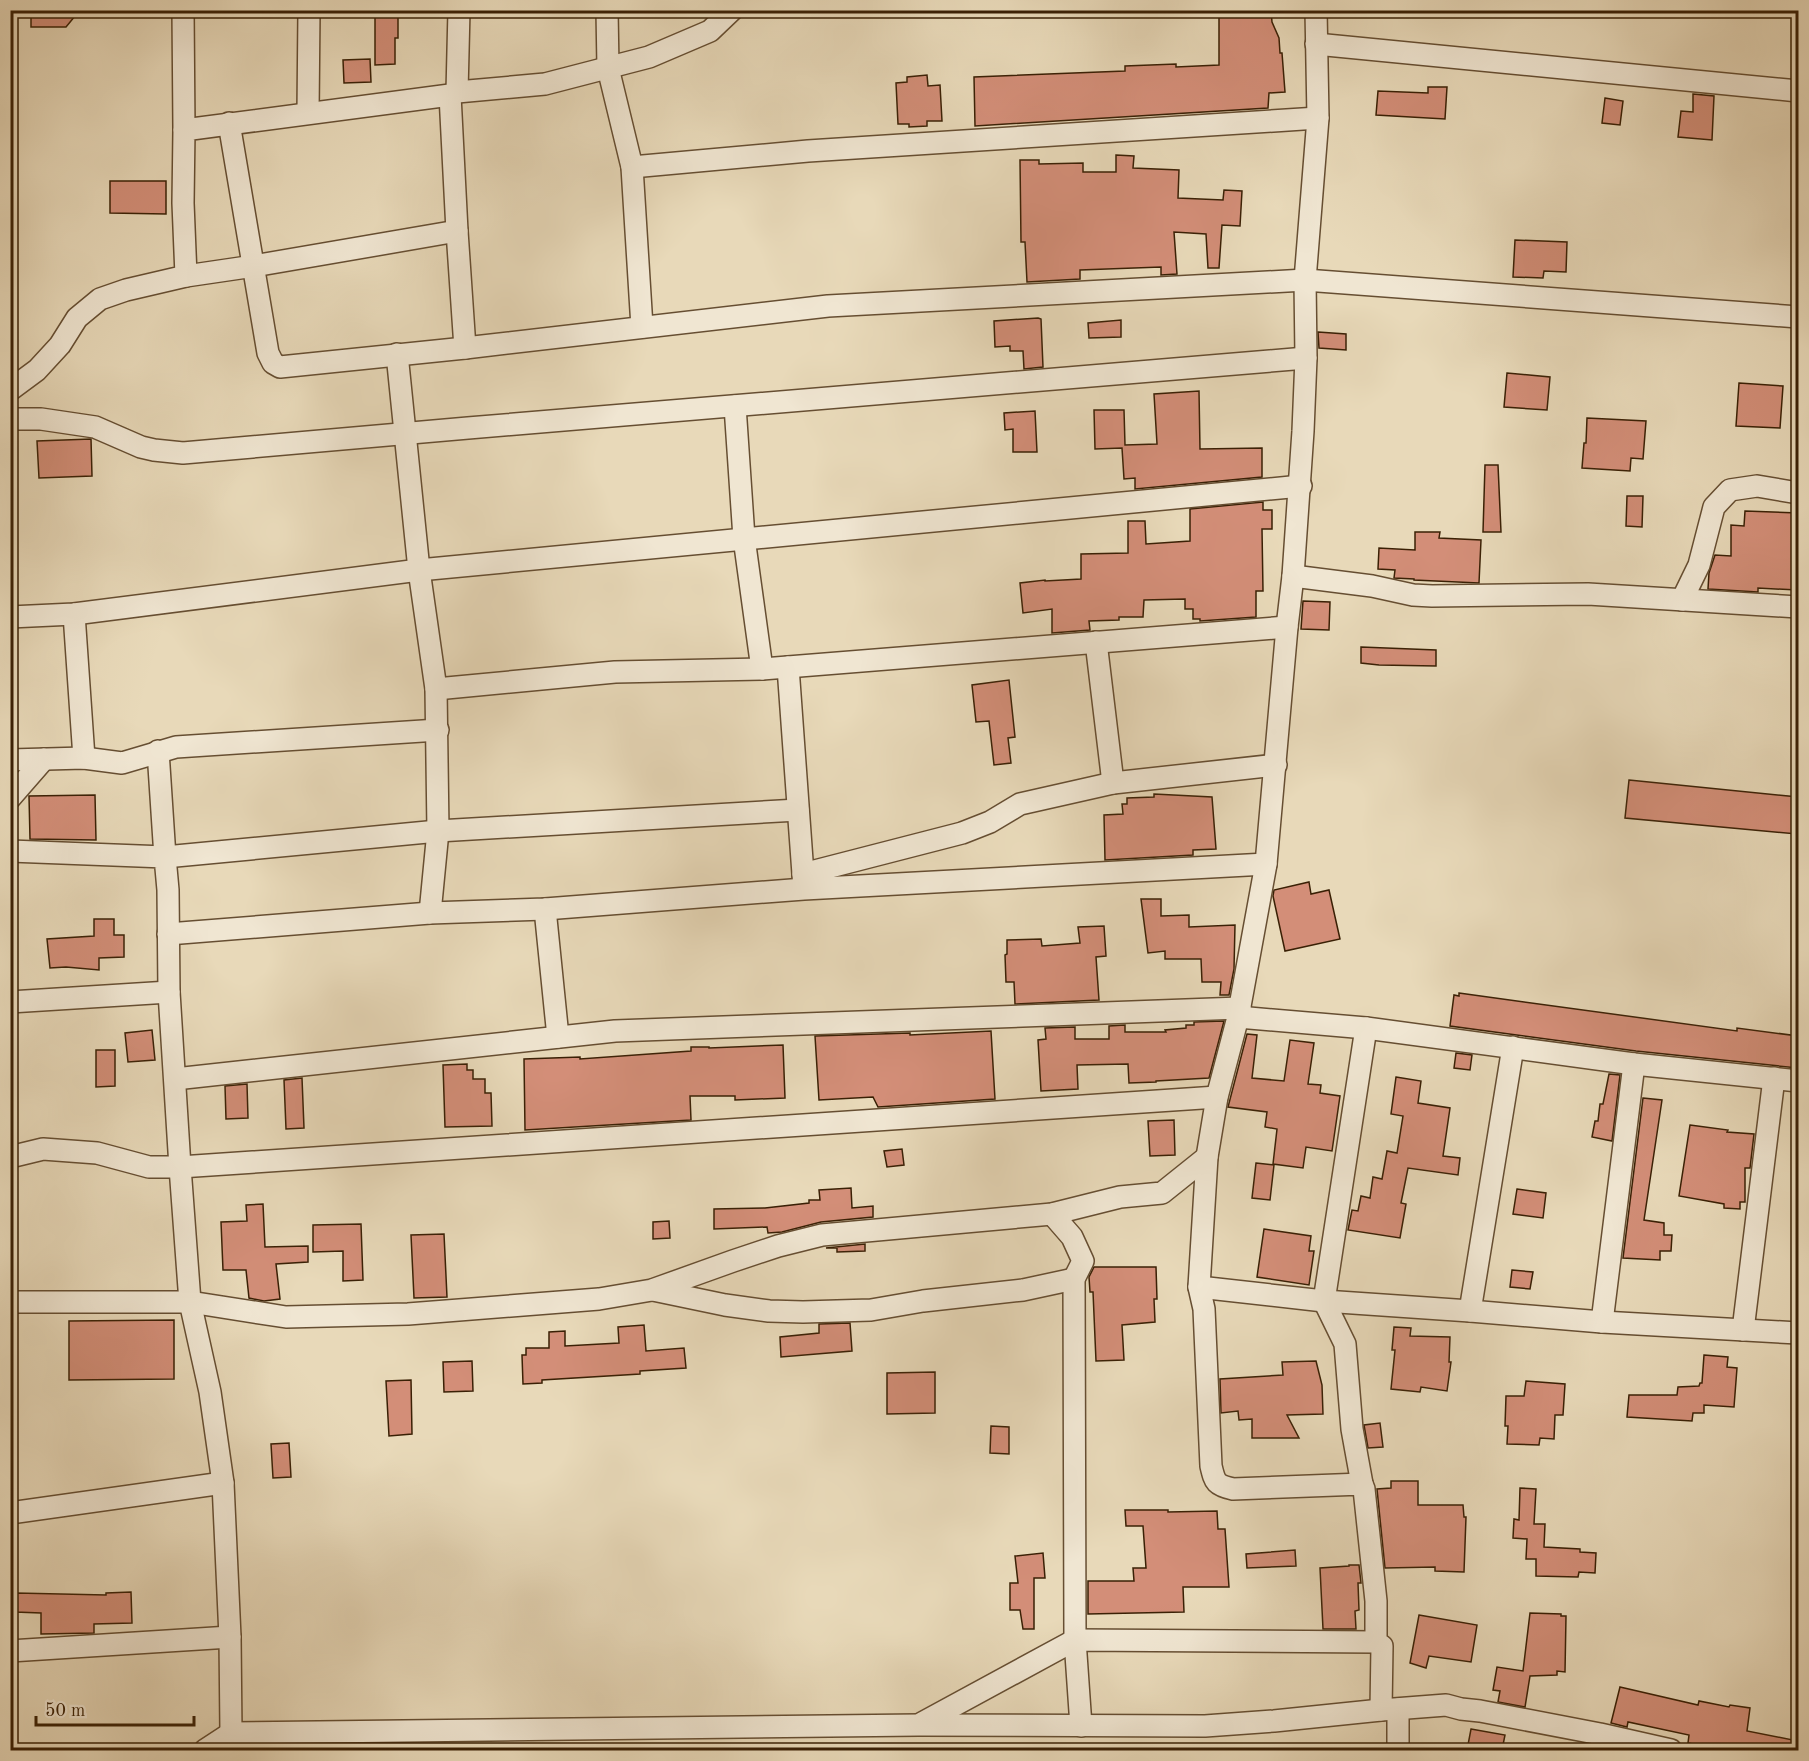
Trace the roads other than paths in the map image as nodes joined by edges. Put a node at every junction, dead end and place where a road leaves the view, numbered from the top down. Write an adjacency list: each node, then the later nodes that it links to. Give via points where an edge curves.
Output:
1 (183, 10): 14 (street)
2 (309, 10): 11 (street)
3 (459, 10): 10 (street)
4 (608, 10): 8 (street)
5 (732, 10): 8 (street, via 710,31 649,57)
6 (1316, 10): 7 (street)
7 (1316, 44): 9 (street); 12 (street)
8 (608, 68): 10 (street, via 545,84); 15 (street)
9 (1798, 91)
10 (454, 93): 11 (street); 16 (street)
11 (308, 113): 13 (street)
12 (1317, 118): 15 (street, via 808,151); 19 (street)
13 (229, 123): 14 (street); 17 (street)
14 (184, 130): 18 (street)
15 (632, 167): 21 (street)
16 (456, 231): 17 (street); 22 (street)
17 (254, 266): 18 (street); 23 (street, via 273,363 280,366)
18 (186, 276): 25 (street, via 100,299 77,318 37,370)
19 (1305, 280): 20 (street); 21 (street, via 828,306); 24 (street)
20 (1798, 317)
21 (642, 327): 22 (street)
22 (465, 348): 23 (street)
23 (397, 354): 28 (street)
24 (1306, 358): 26 (street); 29 (street)
25 (10, 390)
26 (735, 406): 28 (street); 31 (street)
27 (10, 419): 28 (street, via 86,425 154,450 183,453)
28 (404, 434): 32 (street)
29 (1301, 486): 31 (street); 33 (street)
30 (1798, 493): 34 (street, via 1757,486 1730,490 1714,507 1699,565)
31 (744, 538): 32 (street); 41 (street)
32 (419, 570): 36 (street); 42 (street)
33 (1293, 576): 34 (street, via 1432,597 1588,594); 38 (street)
34 (1682, 600): 35 (street)
35 (1798, 607)
36 (74, 614): 37 (street); 45 (street)
37 (10, 617)
38 (1287, 627): 39 (street); 48 (street)
39 (1096, 642): 40 (street); 49 (street)
40 (788, 667): 41 (street); 51 (street)
41 (762, 669): 42 (street, via 615,672)
42 (436, 689): 43 (street)
43 (438, 730): 44 (street); 52 (street)
44 (158, 751): 45 (street, via 122,763); 54 (street)
45 (84, 758): 46 (street)
46 (44, 759): 47 (street); 50 (street)
47 (10, 760)
48 (1275, 765): 49 (street); 55 (street)
49 (1113, 783): 56 (street, via 1020,804 990,822 962,832)
50 (10, 798)
51 (798, 810): 52 (street); 56 (street)
52 (438, 831): 54 (street); 58 (street)
53 (10, 851): 54 (street)
54 (165, 857): 59 (street)
55 (1266, 864): 56 (street); 62 (street)
56 (803, 881): 57 (street)
57 (545, 909): 58 (street); 64 (street)
58 (430, 913): 59 (street)
59 (168, 934): 60 (street)
60 (169, 993): 61 (street); 68 (street)
61 (10, 1002)
62 (1239, 1012): 63 (street); 64 (street, via 615,1031); 70 (street)
63 (1366, 1028): 65 (street); 78 (street)
64 (558, 1037): 68 (street)
65 (1513, 1047): 66 (street); 81 (street)
66 (1634, 1064): 67 (street); 82 (street)
67 (1773, 1077): 69 (street); 83 (street)
68 (175, 1079): 73 (street)
69 (1798, 1081)
70 (1217, 1097): 72 (street); 73 (street)
71 (10, 1157): 73 (street, via 43,1149 97,1153 149,1167)
72 (1208, 1157): 74 (street, via 1162,1193 1120,1197); 76 (street)
73 (180, 1167): 80 (street)
74 (1052, 1214): 75 (street, via 1072,1237 1083,1261); 77 (street, via 822,1235 778,1246)
75 (1074, 1279): 77 (street, via 1023,1290 871,1310 803,1312 724,1305); 89 (street)
76 (1199, 1287): 78 (street); 86 (street, via 1204,1309 1214,1480 1233,1489)
77 (652, 1290): 80 (street, via 599,1299 408,1314 286,1317)
78 (1324, 1301): 81 (street); 86 (street, via 1345,1344 1352,1429)
79 (10, 1302): 80 (street)
80 (190, 1302): 85 (street, via 210,1392)
81 (1470, 1311): 82 (street)
82 (1602, 1322): 83 (street)
83 (1743, 1330): 84 (street)
84 (1798, 1333)
85 (223, 1483): 87 (street); 88 (street)
86 (1362, 1484): 90 (street, via 1376,1601)
87 (10, 1513)
88 (230, 1637): 91 (street); 95 (street)
89 (1074, 1640): 90 (street); 93 (street); 94 (street)
90 (1376, 1642): 92 (street, via 1382,1646)
91 (10, 1651)
92 (1389, 1709): 94 (street, via 1204,1726); 97 (street); 98 (street, via 1446,1705)
93 (919, 1725): 94 (street); 95 (street)
94 (1081, 1726)
95 (228, 1742): 96 (street)
96 (205, 1750)
97 (1398, 1750)
98 (1671, 1750)

